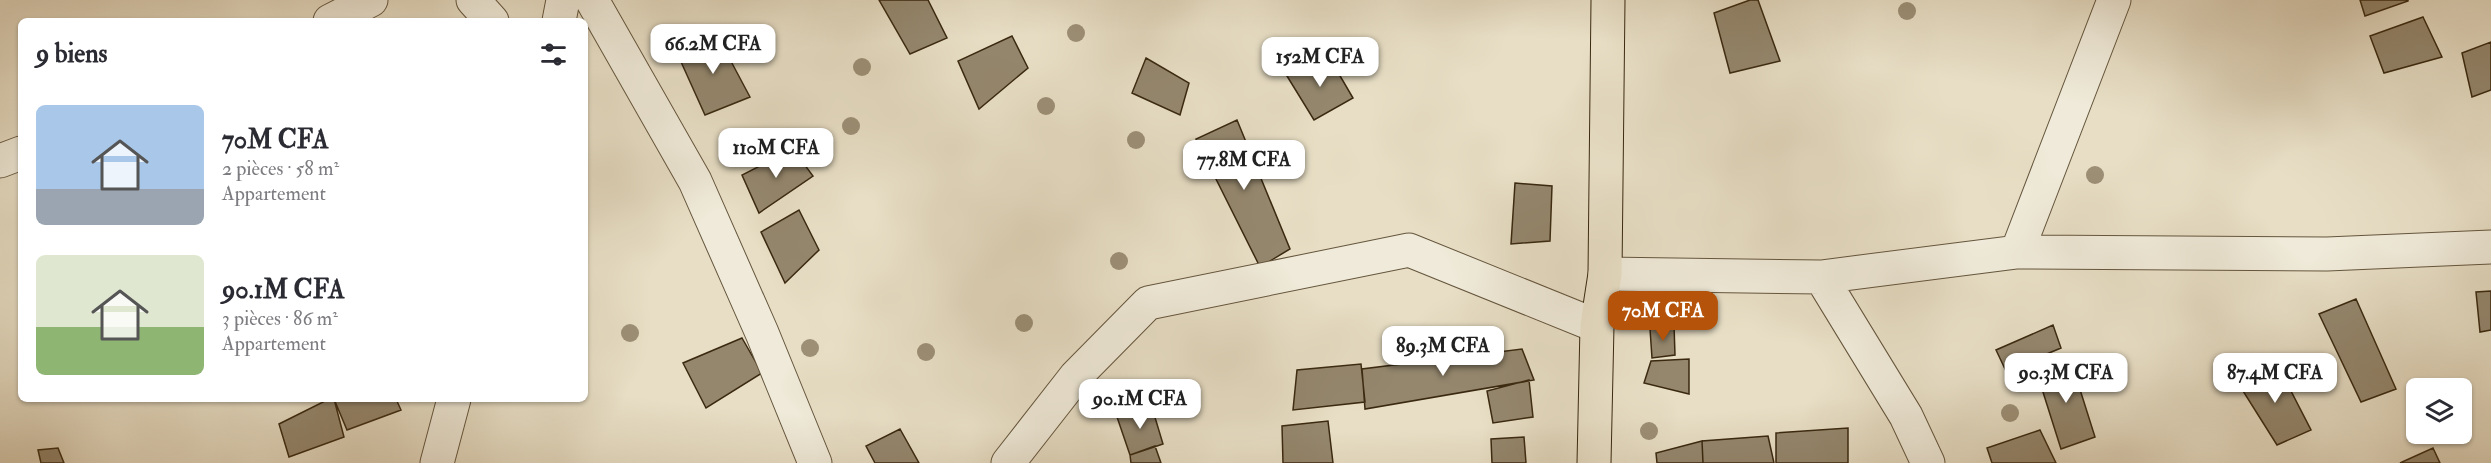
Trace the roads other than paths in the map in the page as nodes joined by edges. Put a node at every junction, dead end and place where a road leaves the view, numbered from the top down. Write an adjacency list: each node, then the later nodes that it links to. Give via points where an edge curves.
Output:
1 (370, 0): 7 (street)
2 (473, 0): 8 (street)
3 (563, 0): 9 (street)
4 (592, 0): 19 (street, via 695,181)
5 (1608, 0): 14 (main road)
6 (2114, 0): 13 (street)
7 (336, 18)
8 (489, 18)
9 (560, 18)
10 (18, 154): 11 (street)
11 (0, 161)
12 (2491, 247): 13 (street, via 2327,254)
13 (2016, 252): 15 (street)
14 (1605, 274): 15 (street); 16 (main road)
15 (1821, 277): 22 (street, via 1906,416)
16 (1597, 326): 20 (street, via 1409,250 1148,303 1076,376); 21 (main road)
17 (453, 402): 18 (street)
18 (437, 463)
19 (815, 463)
20 (1008, 463)
21 (1594, 463)
22 (1928, 463)

